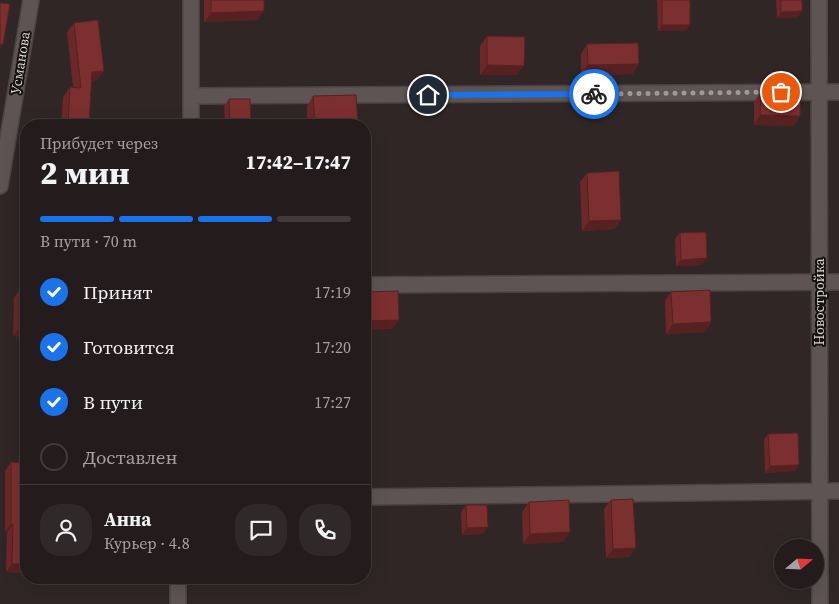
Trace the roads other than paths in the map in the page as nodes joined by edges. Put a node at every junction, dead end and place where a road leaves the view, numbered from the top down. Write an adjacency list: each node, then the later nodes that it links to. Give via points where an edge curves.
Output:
1 (191, 0): 6 (street)
2 (819, 0): 4 (street, Новостройка)
3 (27, 1): 8 (street, Усманова)
4 (821, 92): 5 (street); 6 (street); 9 (street, Новостройка)
5 (839, 92)
6 (192, 96): 7 (street)
7 (192, 119)
8 (0, 186)
9 (818, 282): 10 (street); 11 (street); 12 (street, Новостройка)
10 (839, 282)
11 (371, 285)
12 (820, 491): 13 (street); 14 (street); 17 (street, Новостройка)
13 (839, 491)
14 (371, 497)
15 (178, 584): 16 (street)
16 (178, 604)
17 (820, 604)

